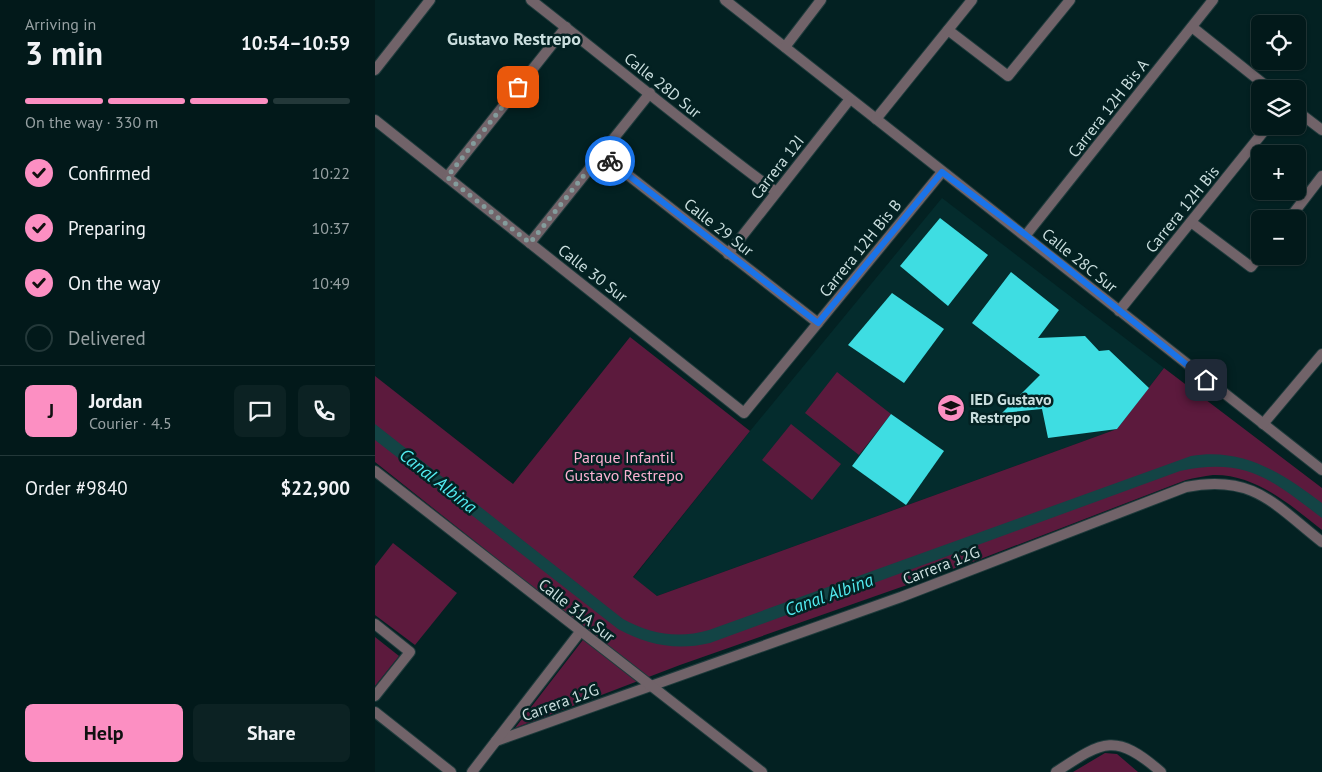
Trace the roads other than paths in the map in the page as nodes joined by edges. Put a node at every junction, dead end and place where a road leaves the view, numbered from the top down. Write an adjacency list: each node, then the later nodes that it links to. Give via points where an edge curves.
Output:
1 (430, 0): 12 (street)
2 (531, 0): 8 (street, Calle 28D Sur)
3 (725, 0): 11 (street, Calle 28C Sur)
4 (821, 0): 11 (street)
5 (972, 0): 10 (street)
6 (1070, 0): 10 (street, via 1008,76)
7 (1213, 0): 9 (street, Carrera 12H Bis A)
8 (566, 27): 14 (street, Calle 28D Sur); 24 (street)
9 (1192, 27): 13 (street); 28 (street, Carrera 12H Bis A)
10 (948, 30): 17 (street)
11 (785, 46): 15 (street, Calle 28C Sur)
12 (375, 70)
13 (1258, 80)
14 (650, 93): 21 (street); 25 (street, Calle 28D Sur, via 709,143)
15 (850, 99): 17 (street, Calle 28C Sur); 25 (street, Carrera 12I)
16 (1306, 118): 19 (street)
17 (876, 119): 22 (street, Calle 28C Sur)
18 (375, 120): 24 (street, Calle 30 Sur)
19 (1322, 130)
20 (1261, 135): 27 (street, Carrera 12H Bis)
21 (601, 154): 29 (street); 30 (street, Calle 29 Sur)
22 (942, 172): 28 (street, Calle 28C Sur); 33 (street, Carrera 12H Bis B)
23 (1322, 176): 26 (street)
24 (447, 177): 29 (street, Calle 30 Sur)
25 (777, 192): 30 (street, Carrera 12I)
26 (1296, 210)
27 (1191, 222): 31 (street); 32 (street, Carrera 12H Bis)
28 (1026, 235): 32 (street, Calle 28C Sur)
29 (530, 243): 35 (street, Calle 30 Sur)
30 (728, 254): 33 (street, Calle 29 Sur)
31 (1252, 265)
32 (1119, 311): 36 (street, Calle 28C Sur)
33 (818, 323): 35 (street, Carrera 12H Bis B)
34 (1322, 354): 36 (street)
35 (744, 413)
36 (1263, 424): 37 (street, Calle 28C Sur)
37 (1322, 470)
38 (375, 471): 41 (street, Calle 31A Sur)
39 (1322, 542): 42 (street, Carrera 12G, via 1253,490 1228,484 1198,485 1175,491 901,597)
40 (375, 624): 43 (street, via 410,652)
41 (580, 632): 42 (street, Calle 31A Sur); 45 (street)
42 (649, 685): 45 (street, Carrera 12G); 48 (street, Calle 31A Sur)
43 (375, 696)
44 (375, 712): 46 (street)
45 (495, 741): 47 (street)
46 (451, 772)
47 (472, 772)
48 (762, 772)
49 (1056, 772): 50 (street, via 1093,748 1109,744 1141,755)
50 (1161, 772)

